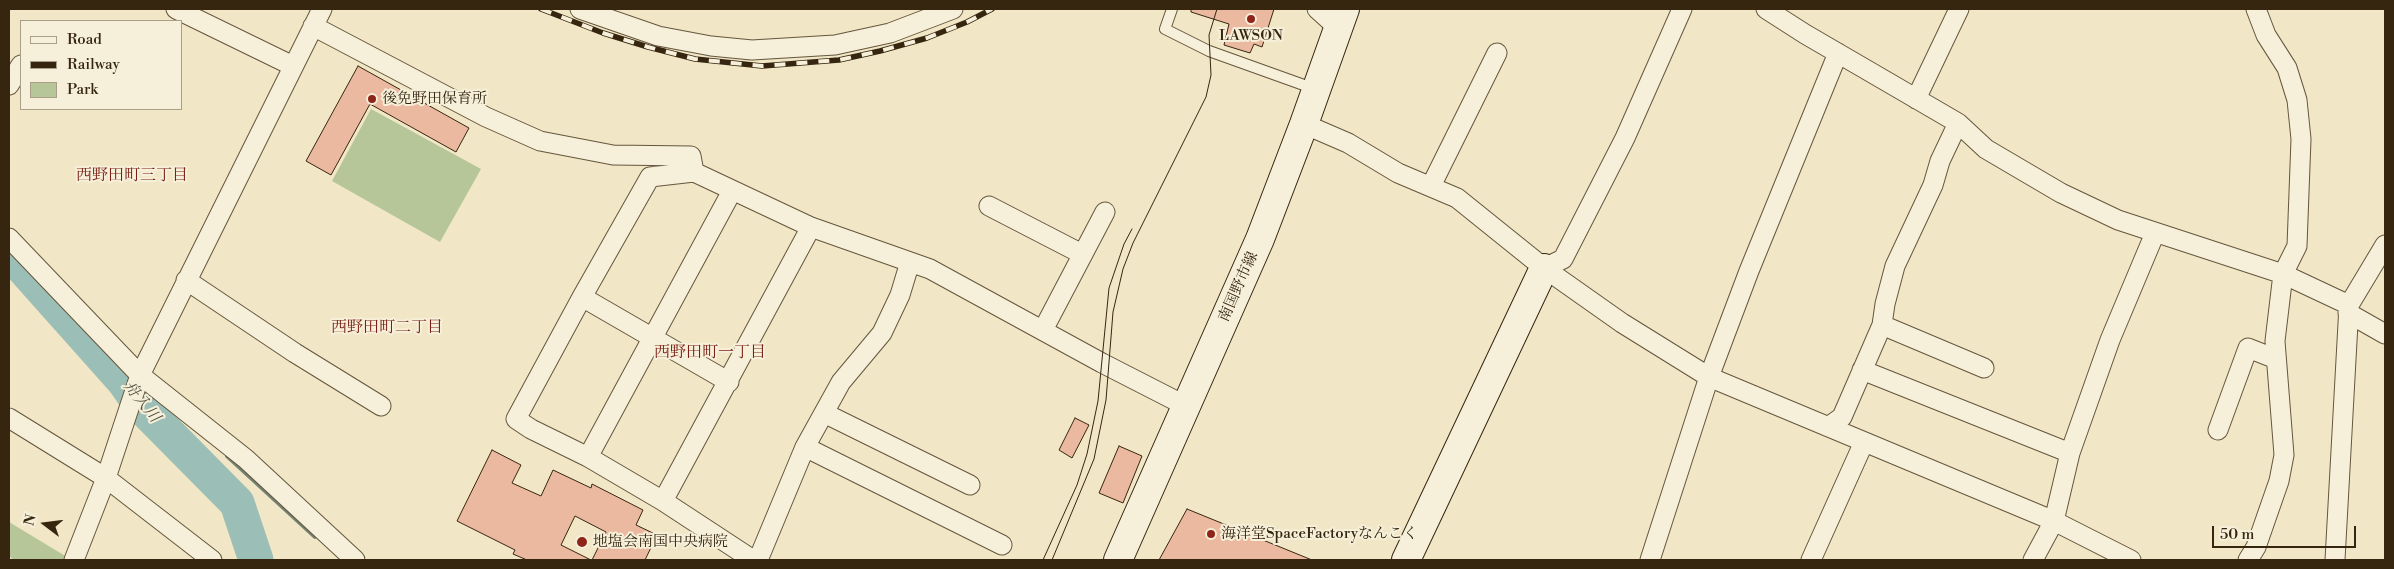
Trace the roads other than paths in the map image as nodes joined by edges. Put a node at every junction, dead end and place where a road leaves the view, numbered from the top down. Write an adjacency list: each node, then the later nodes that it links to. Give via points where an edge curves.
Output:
1 (176, 9): 15 (street)
2 (322, 9): 12 (street)
3 (580, 9): 4 (street, via 658,36 752,50 835,46 890,33)
4 (953, 9)
5 (1172, 9): 18 (lane, via 1165,29 1209,51)
6 (1317, 9): 11 (street)
7 (1682, 9): 33 (street, via 1625,138 1563,259)
8 (1766, 9): 14 (street)
9 (1959, 9): 19 (street)
10 (2256, 9): 34 (street, via 2266,35 2287,68 2297,100 2301,139 2297,246)
11 (1341, 18): 18 (main road, 南国野市線)
12 (313, 26): 15 (street); 22 (street, via 486,118 540,141 613,155 692,156)
13 (1497, 53): 23 (street)
14 (1838, 53): 19 (street); 45 (street)
15 (292, 66): 35 (street)
16 (20, 67): 17 (street)
17 (9, 85)
18 (1316, 90): 21 (main road, 南国野市線)
19 (1916, 99): 20 (street)
20 (1958, 123): 28 (street, via 1986,149 2061,193 2118,220); 38 (street, via 1940,161 1934,185 1895,266)
21 (1304, 124): 23 (street); 49 (main road, 南国野市線, via 1260,239)
22 (694, 172): 24 (street); 36 (street, via 650,177)
23 (1430, 186): 33 (street, via 1457,198)
24 (732, 191): 27 (street); 41 (street)
25 (989, 206): 31 (street)
26 (1104, 212): 31 (street)
27 (811, 227): 32 (street); 46 (street)
28 (2155, 233): 34 (street); 56 (street, via 2110,340)
29 (9, 238): 47 (street)
30 (2385, 245): 37 (street)
31 (1082, 254): 39 (street)
32 (910, 262): 39 (street, via 930,269); 50 (street, via 900,295 882,333 841,382)
33 (1544, 268): 45 (street, via 1622,323); 69 (main road)
34 (2283, 274): 37 (street); 42 (street)
35 (186, 280): 47 (street); 48 (street)
36 (582, 297): 41 (street); 57 (street, via 516,419)
37 (2348, 309): 40 (street); 75 (street)
38 (1882, 325): 43 (street); 44 (street)
39 (1042, 330): 49 (street)
40 (2385, 334)
41 (654, 338): 46 (street); 57 (street)
42 (2276, 359): 53 (street, via 2248,348); 74 (street, via 2284,455 2256,548)
43 (1984, 368)
44 (1862, 370): 52 (street, via 1842,417); 56 (street)
45 (1709, 377): 52 (street); 70 (street)
46 (729, 382): 60 (street)
47 (135, 389): 58 (street); 65 (street, via 246,459)
48 (381, 406)
49 (1186, 406): 68 (main road, 南国野市線)
50 (824, 413): 55 (street); 59 (street)
51 (9, 418): 58 (street)
52 (1828, 428): 54 (street)
53 (2218, 430)
54 (1864, 442): 61 (street); 71 (street)
55 (805, 447): 62 (street); 67 (street)
56 (2070, 453): 61 (street)
57 (588, 457): 60 (street)
58 (106, 478): 63 (street); 64 (street)
59 (970, 485)
60 (663, 501): 66 (street)
61 (2054, 521): 72 (street); 73 (street)
62 (1002, 545)
63 (74, 560)
64 (212, 560)
65 (355, 560)
66 (753, 560)
67 (758, 560)
68 (1118, 560)
69 (1406, 560)
70 (1650, 560)
71 (1811, 560)
72 (2033, 560)
73 (2131, 560)
74 (2248, 560)
75 (2334, 560)

